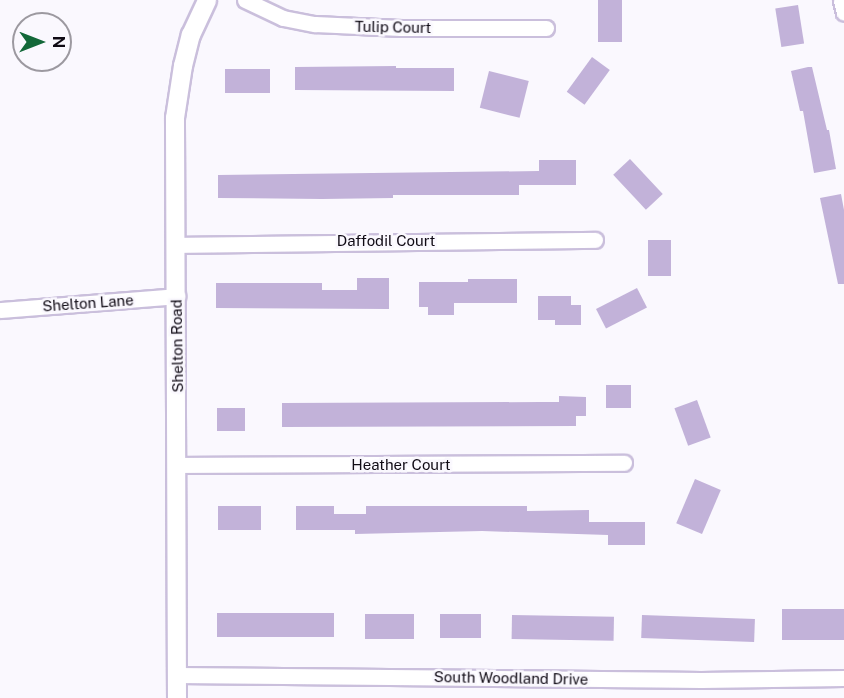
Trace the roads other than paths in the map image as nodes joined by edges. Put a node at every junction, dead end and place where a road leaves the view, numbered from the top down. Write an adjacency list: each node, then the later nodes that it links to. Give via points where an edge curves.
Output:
1 (207, 0): 7 (street, Shelton Road, via 191,35 178,100 174,149)
2 (245, 0): 5 (street, Tulip Court, via 283,18 315,24)
3 (841, 0): 4 (street)
4 (844, 13)
5 (546, 28)
6 (595, 240): 7 (street, Daffodil Court)
7 (177, 245): 8 (street, Shelton Road)
8 (177, 296): 9 (street, Shelton Lane); 11 (street, Shelton Road)
9 (0, 309)
10 (624, 463): 11 (street, Heather Court)
11 (178, 465): 12 (street, Shelton Road)
12 (177, 675): 13 (street, South Woodland Drive); 14 (street, Shelton Road)
13 (844, 678)
14 (177, 698)

